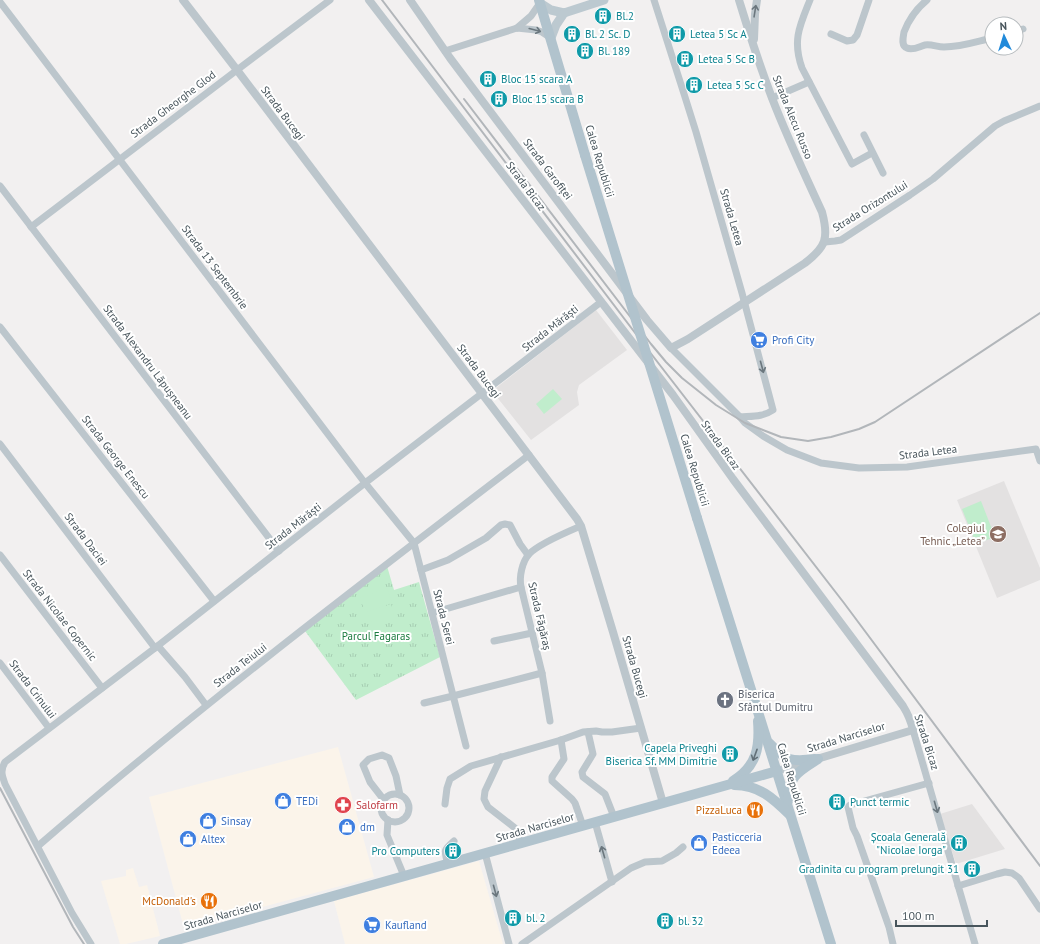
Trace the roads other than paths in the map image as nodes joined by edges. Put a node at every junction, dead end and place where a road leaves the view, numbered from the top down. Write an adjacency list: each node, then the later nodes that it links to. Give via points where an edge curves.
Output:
1 (182, 0): 21 (street, Strada Bucegi)
2 (330, 0): 21 (street, Strada Gheorghe Glod)
3 (369, 0): 32 (street, Strada Bicaz)
4 (410, 0): 20 (street, Strada Garofiței)
5 (604, 0): 14 (main road)
6 (654, 0): 33 (street, Strada Letea, via 689,108)
7 (739, 0): 19 (street, Strada Alecu Russo)
8 (757, 0): 19 (street, one-way to 8, via 754,14)
9 (810, 0): 22 (street, via 797,40 799,59)
10 (869, 0): 16 (street, via 853,40 846,41)
11 (927, 0): 18 (street, via 908,22 903,37 907,48 924,45 960,46)
12 (540, 1): 14 (main road, via 551,10); 15 (street, via 531,16); 17 (main road, Calea Republicii)
13 (0, 2): 27 (street, Strada 13 Septembrie)
14 (564, 13): 17 (main road)
15 (517, 28): 17 (street, one-way to 17, via 536,30); 20 (street)
16 (831, 34)
17 (551, 38): 60 (main road, Calea Republicii, bridge)
18 (984, 40)
19 (755, 50): 23 (street, Strada Alecu Russo)
20 (445, 51): 35 (street, Strada Garofiței, via 647,320)
21 (237, 70): 27 (street, Strada Gheorghe Glod); 36 (street, Strada Bucegi)
22 (809, 82): 23 (street); 26 (street, via 852,164)
23 (772, 98): 31 (street, Strada Alecu Russo, via 822,212)
24 (1040, 106): 31 (street, Strada Orizontului, via 1004,120 933,180 841,240)
25 (864, 135): 26 (street)
26 (872, 153): 28 (street)
27 (119, 160): 30 (street, Strada Gheorghe Glod); 42 (street, Strada 13 Septembrie)
28 (883, 173)
29 (0, 186): 30 (street, Strada Alexandru Lăpușneanu)
30 (31, 227): 45 (street, Strada Alexandru Lăpușneanu)
31 (825, 242): 33 (street, Strada Orizontului, via 805,263)
32 (601, 302): 36 (street, Strada Mărăști); 65 (street, Strada Bicaz, via 903,706)
33 (744, 302): 35 (street, Strada Orizontului); 37 (street, Strada Letea, one-way to 37, via 773,410 767,414)
34 (0, 326): 50 (street, Strada George Enescu)
35 (671, 348): 37 (street, Strada Letea)
36 (483, 394): 40 (street, Strada Bucegi); 42 (street, Strada Mărăști)
37 (740, 417): 39 (street, Strada Letea, via 762,436 787,450 821,463 859,468 907,467)
38 (0, 444): 54 (street, Strada Daciei)
39 (1038, 448): 41 (street, Strada Letea)
40 (529, 455): 43 (street, Strada Bucegi); 44 (street, Strada Teiului)
41 (1040, 461)
42 (365, 483): 44 (street, Strada 13 Septembrie); 45 (street, Strada Mărăști)
43 (581, 526): 46 (street, via 554,538); 64 (street, Strada Bucegi)
44 (414, 543): 48 (street, Strada Serei); 61 (street, Strada Teiului)
45 (279, 551): 50 (street, Strada Mărăști)
46 (528, 555): 48 (street, via 510,526 505,524 448,560); 49 (street, Strada Făgăraș, via 523,565)
47 (0, 556): 57 (street, Strada Nicolae Copernic)
48 (421, 570): 51 (street, Strada Serei)
49 (521, 587): 51 (street); 52 (street, Strada Făgăraș)
50 (214, 601): 54 (street, Strada Mărăști)
51 (432, 613): 58 (street, Strada Serei)
52 (532, 633): 53 (street); 56 (street, Strada Făgăraș)
53 (494, 641)
54 (156, 647): 57 (street, Strada Mărăști); 61 (street, Strada Daciei, via 185,677)
55 (0, 663): 63 (street, Strada Crinului)
56 (542, 673): 58 (street); 62 (street, Strada Făgăraș)
57 (102, 688): 63 (street, Strada Mărăști)
58 (453, 696): 59 (street); 69 (street)
59 (424, 703)
60 (756, 703): 68 (main road, Calea Republicii); 74 (main road, one-way to 74, via 757,751 747,770)
61 (206, 705): 86 (street, Strada Teiului)
62 (550, 721)
63 (49, 728): 86 (street, Strada Mărăști, via 5,762 2,768 5,784)
64 (641, 728): 66 (street); 77 (street, Strada Bucegi)
65 (914, 730): 71 (street, Strada Narciselor); 73 (street, Strada Bicaz)
66 (588, 732): 67 (street); 80 (street, via 593,754 582,772 583,777 605,794)
67 (561, 740): 70 (street); 83 (street, via 564,759 552,781 572,799)
68 (768, 742): 71 (main road, via 786,759); 72 (main road, Calea Republicii)
69 (466, 746)
70 (501, 757): 78 (street, via 471,766 450,779); 85 (street, via 484,799 488,807 515,828)
71 (818, 759): 72 (street, Strada Narciselor); 79 (main road, via 796,774 792,780 788,794)
72 (777, 771): 74 (main road, Strada Narciselor); 79 (main road, Calea Republicii)
73 (929, 783): 92 (street, Strada Bicaz, one-way to 92); 99 (street, via 848,807)
74 (728, 785): 77 (main road, Strada Narciselor); 79 (main road, via 746,786 767,794)
75 (400, 795): 76 (street, via 391,795); 76 (street, via 389,758 382,754 369,759 363,766 370,782); 81 (street, via 407,801 408,814 401,821)
76 (384, 800): 81 (street, via 381,809)
77 (663, 803): 80 (main road, Strada Narciselor)
78 (445, 804)
79 (790, 811): 98 (main road, Calea Republicii)
80 (614, 817): 82 (main road, Strada Narciselor)
81 (388, 820): 90 (street, via 387,835)
82 (595, 822): 83 (main road, Strada Narciselor); 91 (street, one-way to 82)
83 (583, 826): 85 (main road, Strada Narciselor)
84 (454, 841): 89 (street, via 445,852)
85 (521, 843): 88 (main road, Strada Narciselor)
86 (38, 846): 94 (street)
87 (683, 847): 91 (street, via 662,861 645,862 631,868)
88 (485, 853): 89 (main road, Strada Narciselor); 96 (street, one-way to 96)
89 (448, 864): 90 (main road, Strada Narciselor)
90 (404, 876): 95 (main road, Strada Narciselor)
91 (612, 882): 97 (street)
92 (958, 886): 93 (street, via 1005,872 1019,878); 100 (street, Strada Bicaz)
93 (1040, 909)
94 (91, 944)
95 (163, 944)
96 (509, 944)
97 (522, 944)
98 (831, 944)
99 (893, 944)
100 (974, 944)

